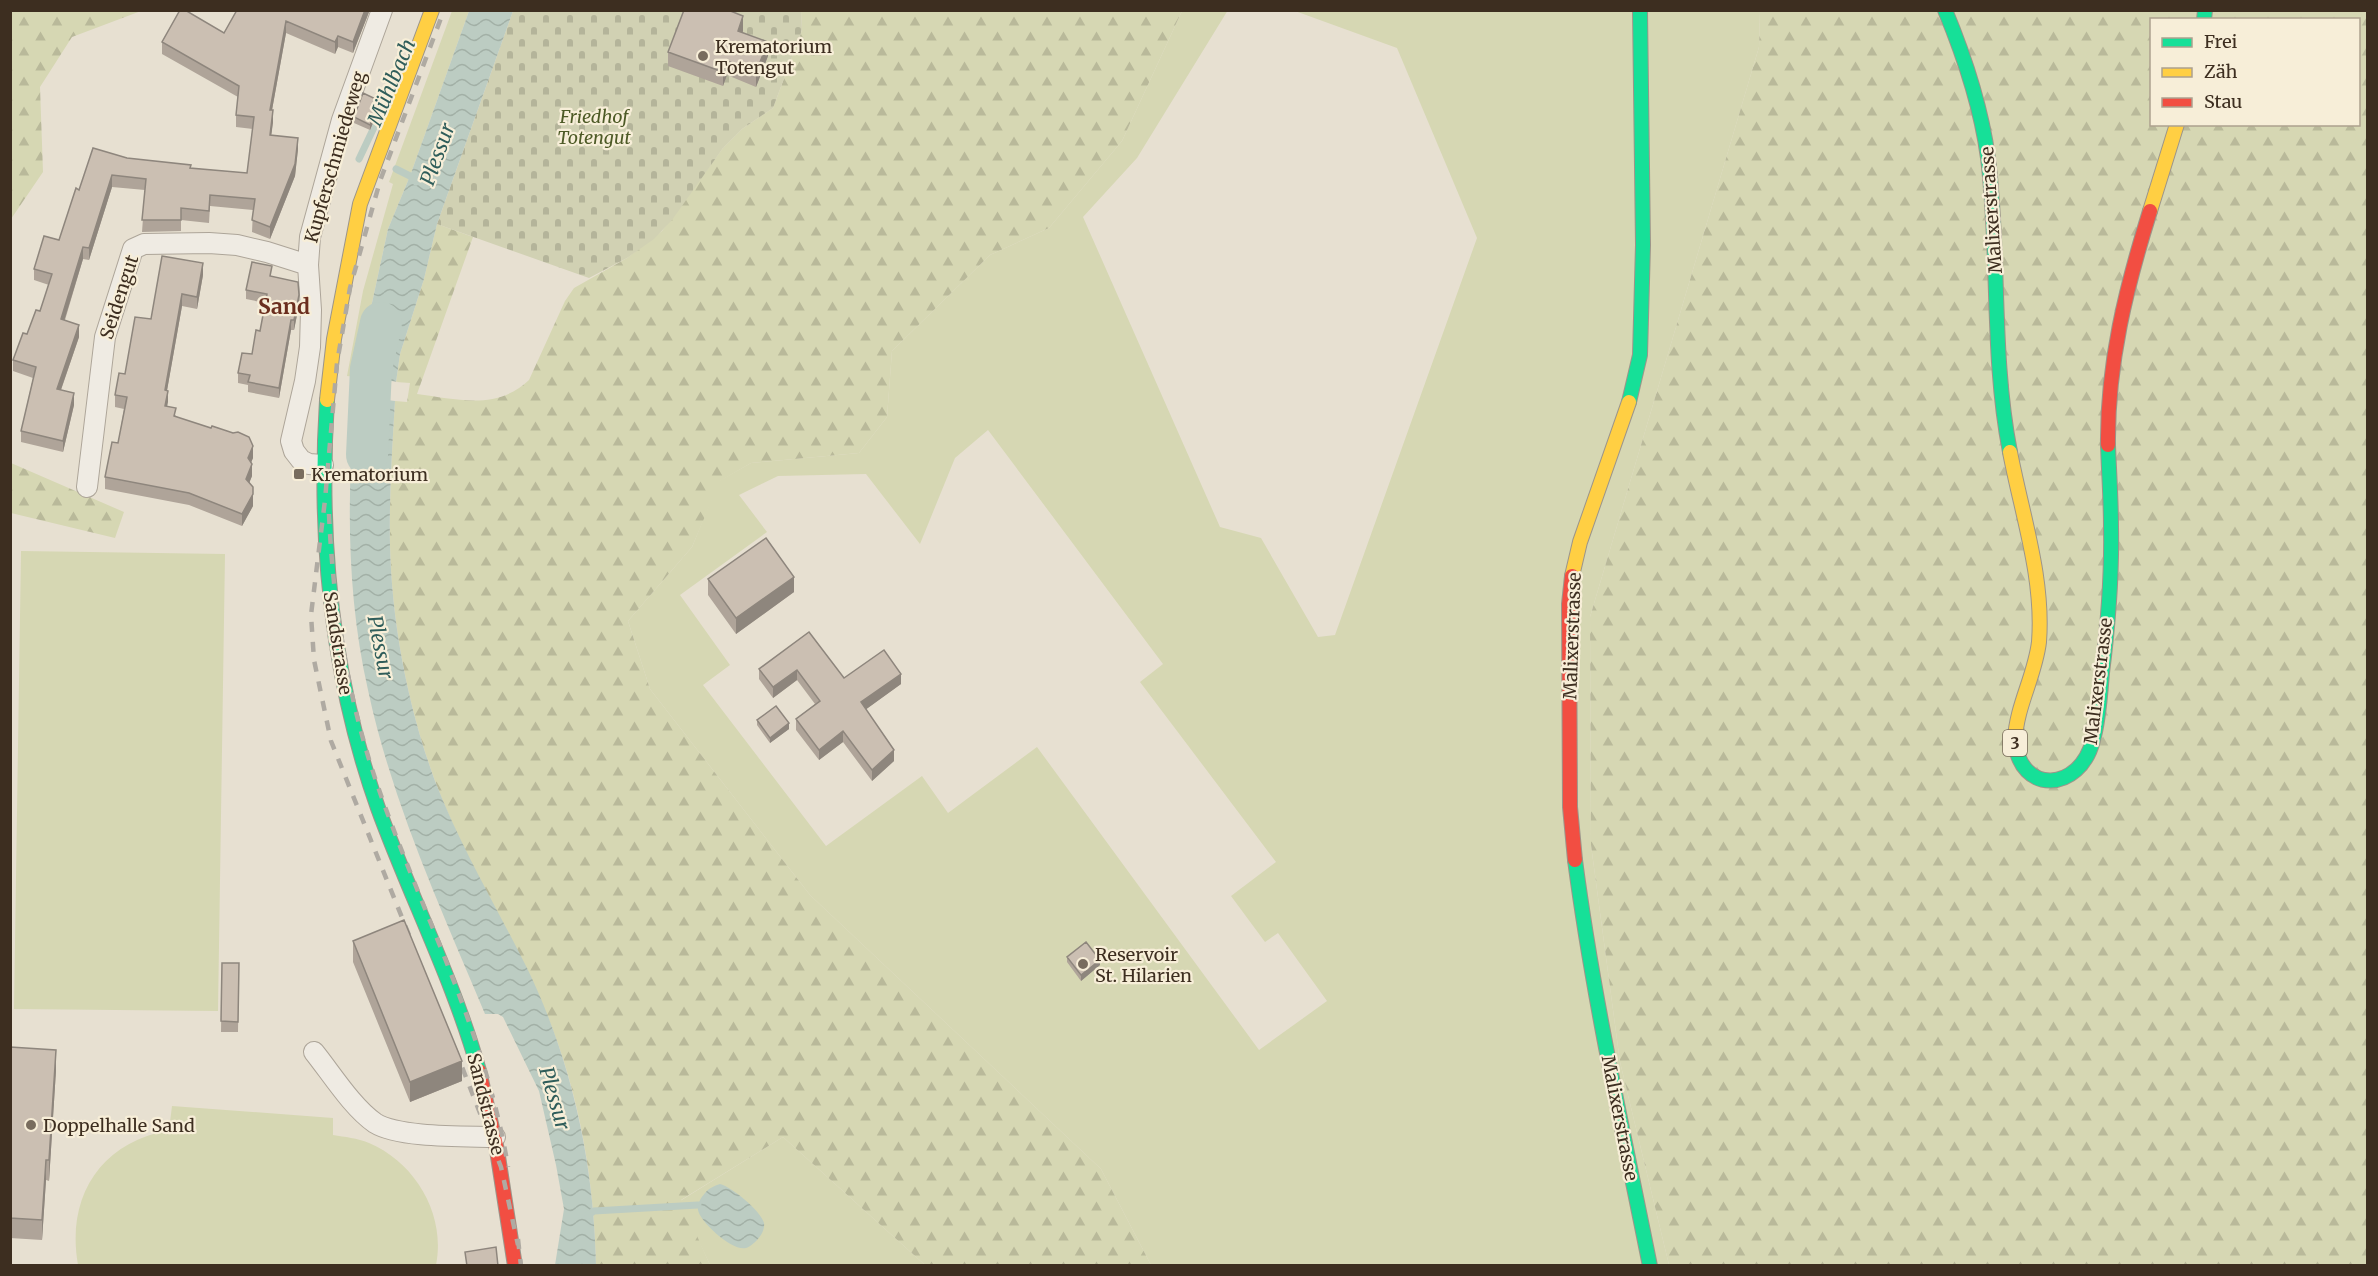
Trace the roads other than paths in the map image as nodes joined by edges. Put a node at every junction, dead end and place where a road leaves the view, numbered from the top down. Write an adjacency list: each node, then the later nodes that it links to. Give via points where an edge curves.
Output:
1 (382, 10): 6 (street, Kupferschmiedeweg, via 336,140 313,223)
2 (432, 10): 7 (main road, Sandstrasse, via 361,202 331,357)
3 (1640, 10): 12 (main road, Malixerstrasse, via 1640,355 1629,403 1575,561 1569,604 1569,727 1571,827 1581,908)
4 (1945, 10): 5 (main road, Malixerstrasse / 3, via 1969,68 1984,127 1992,197 2003,411 2038,597 2037,653 2015,744 2026,770 2051,781 2078,770 2093,741 2109,587 2111,370 2129,287)
5 (2176, 126)
6 (308, 266): 7 (street, Kupferschmiedeweg, via 310,346 291,441 301,460); 8 (street, Seidengut, via 228,244 144,244 133,249 105,337)
7 (323, 465): 10 (main road, Sandstrasse, via 328,579 354,729 378,809 467,1034)
8 (87, 487)
9 (314, 1052): 10 (street, via 358,1107 377,1124 409,1132)
10 (495, 1137): 11 (main road, Sandstrasse)
11 (515, 1266)
12 (1650, 1266)

